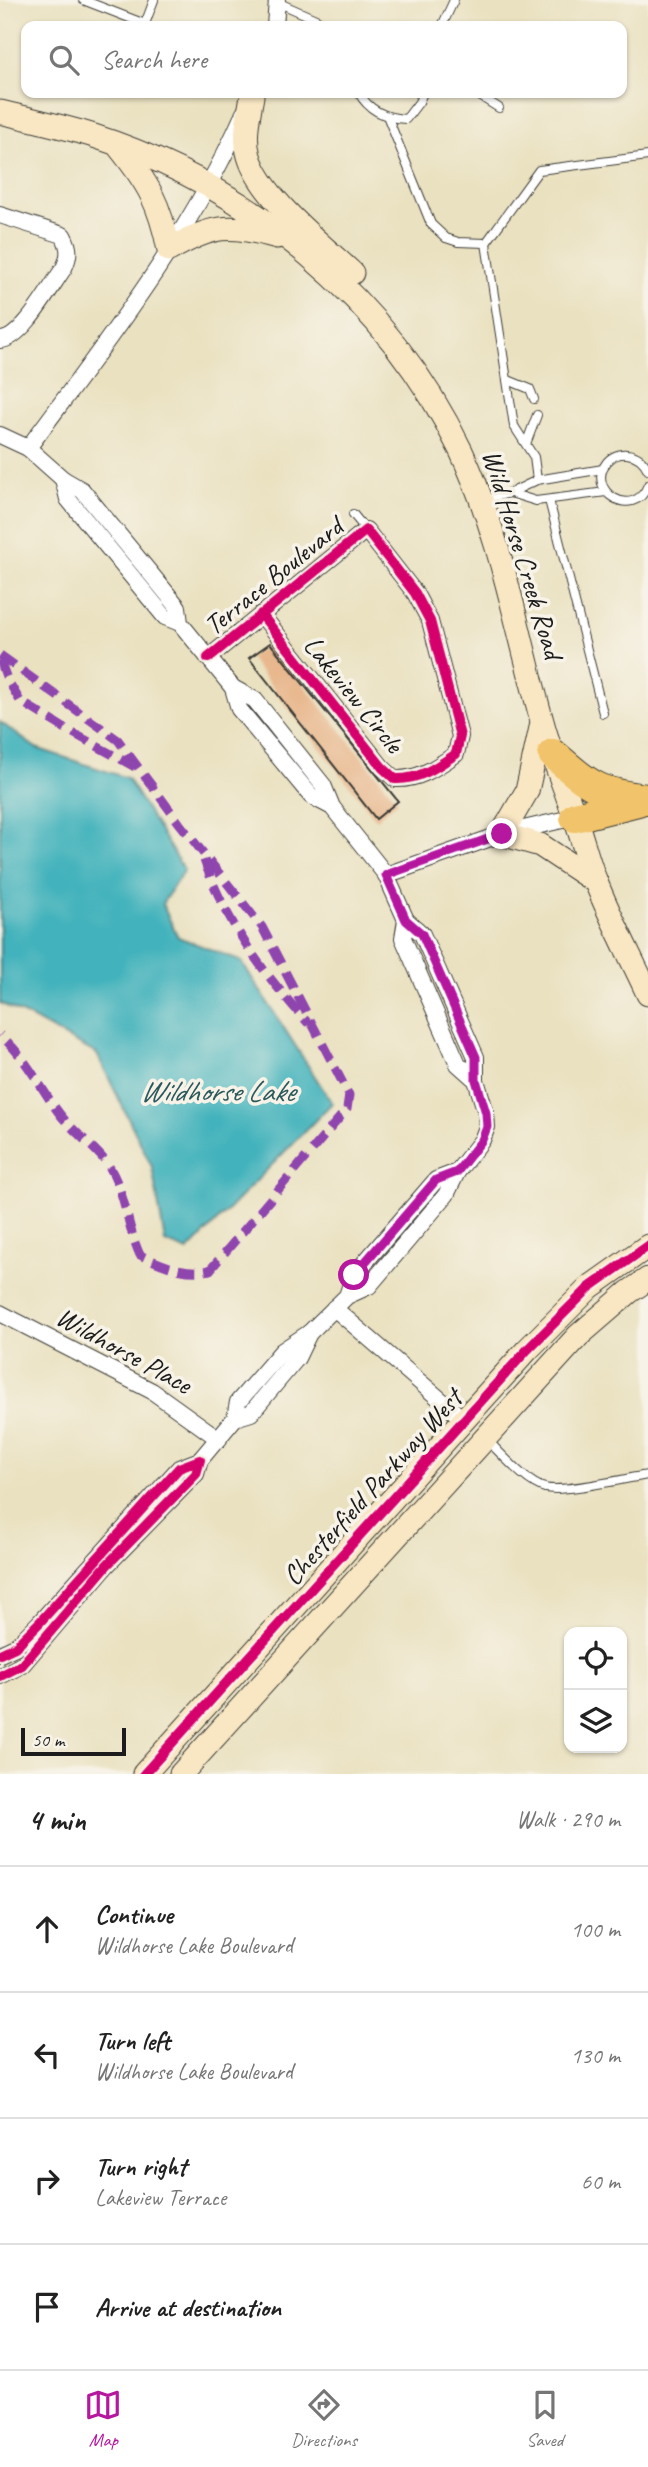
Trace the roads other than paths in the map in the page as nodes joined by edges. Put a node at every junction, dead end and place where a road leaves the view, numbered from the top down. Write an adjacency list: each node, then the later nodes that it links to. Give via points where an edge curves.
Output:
1 (83, 0): 5 (lane)
2 (154, 0): 6 (lane)
3 (454, 0): 9 (lane)
4 (277, 1): 7 (street); 8 (lane)
5 (137, 21)
6 (146, 21)
7 (275, 21)
8 (318, 21)
9 (444, 21)
10 (250, 98): 20 (street)
11 (251, 98): 25 (main road, via 248,153 258,179 361,282)
12 (362, 98): 17 (lane)
13 (421, 98): 17 (lane, via 406,119)
14 (483, 98): 15 (lane)
15 (499, 108)
16 (0, 112): 18 (main road, Wild Horse Creek Road)
17 (388, 118): 23 (lane, via 431,224 446,238)
18 (118, 146): 20 (main road, Wild Horse Creek Road); 24 (main road, via 142,175 162,215)
19 (648, 156): 23 (lane, via 539,170)
20 (208, 186): 22 (main road, Wild Horse Creek Road); 24 (street)
21 (0, 215): 26 (street, via 63,236 69,247 64,268 19,331)
22 (293, 242): 24 (main road, via 248,228 220,227); 25 (main road, Wild Horse Creek Road)
23 (486, 243): 27 (lane)
24 (169, 250): 32 (street)
25 (367, 310): 40 (main road, Wild Horse Creek Road, via 418,375 461,452)
26 (4, 340)
27 (508, 380): 28 (lane, via 530,389); 31 (lane, via 514,426)
28 (534, 398)
29 (537, 415): 31 (lane)
30 (0, 435): 32 (street)
31 (526, 444): 35 (lane, via 534,457)
32 (28, 448): 44 (street, via 62,479 82,490 178,607 180,623)
33 (603, 469): 34 (lane, via 612,457 628,454 642,460); 35 (lane); 37 (lane)
34 (648, 470)
35 (537, 480): 38 (lane)
36 (648, 485): 37 (lane, via 641,496 626,502)
37 (606, 492): 39 (lane)
38 (510, 493): 39 (lane, via 536,502); 40 (lane)
39 (550, 499): 45 (lane)
40 (481, 501): 46 (main road, Wild Horse Creek Road, via 508,585)
41 (353, 514): 42 (lane)
42 (366, 530): 43 (street, Terrace Boulevard); 43 (street, Lakeview Circle, via 415,593 430,621 460,736 456,754 410,780 395,779)
43 (261, 614): 44 (street, Terrace Boulevard)
44 (208, 657): 51 (street, via 233,688 255,700)
45 (603, 713)
46 (542, 723): 47 (main road, Wild Horse Creek Road); 50 (main road, via 527,791)
47 (553, 754): 48 (highway, via 587,784 604,792); 49 (main road, Wild Horse Creek Road)
48 (647, 799): 49 (highway)
49 (575, 817): 50 (street); 52 (main road, Wild Horse Creek Road)
50 (502, 834): 51 (street); 52 (main road, via 540,845)
51 (386, 875): 56 (street, via 406,920 422,934 476,1057 476,1080 487,1127 446,1195 369,1286)
52 (596, 882): 53 (main road, Wild Horse Creek Road)
53 (648, 994)
54 (648, 1246): 58 (main road, Chesterfield Parkway West, via 583,1293)
55 (648, 1279): 59 (main road, Chesterfield Parkway West, via 578,1336)
56 (334, 1308): 58 (street); 60 (street, via 251,1413 235,1418)
57 (0, 1313): 60 (street, Wildhorse Place, via 152,1391)
58 (464, 1420): 59 (main road); 65 (main road, Chesterfield Parkway West)
59 (484, 1438): 62 (lane, via 545,1488); 66 (main road, Chesterfield Parkway West)
60 (219, 1439): 61 (street)
61 (200, 1460): 63 (street, via 179,1468 39,1623 15,1647); 64 (street, via 196,1474 107,1565 22,1665)
62 (648, 1475)
63 (0, 1654)
64 (0, 1676)
65 (144, 1774)
66 (181, 1774)

